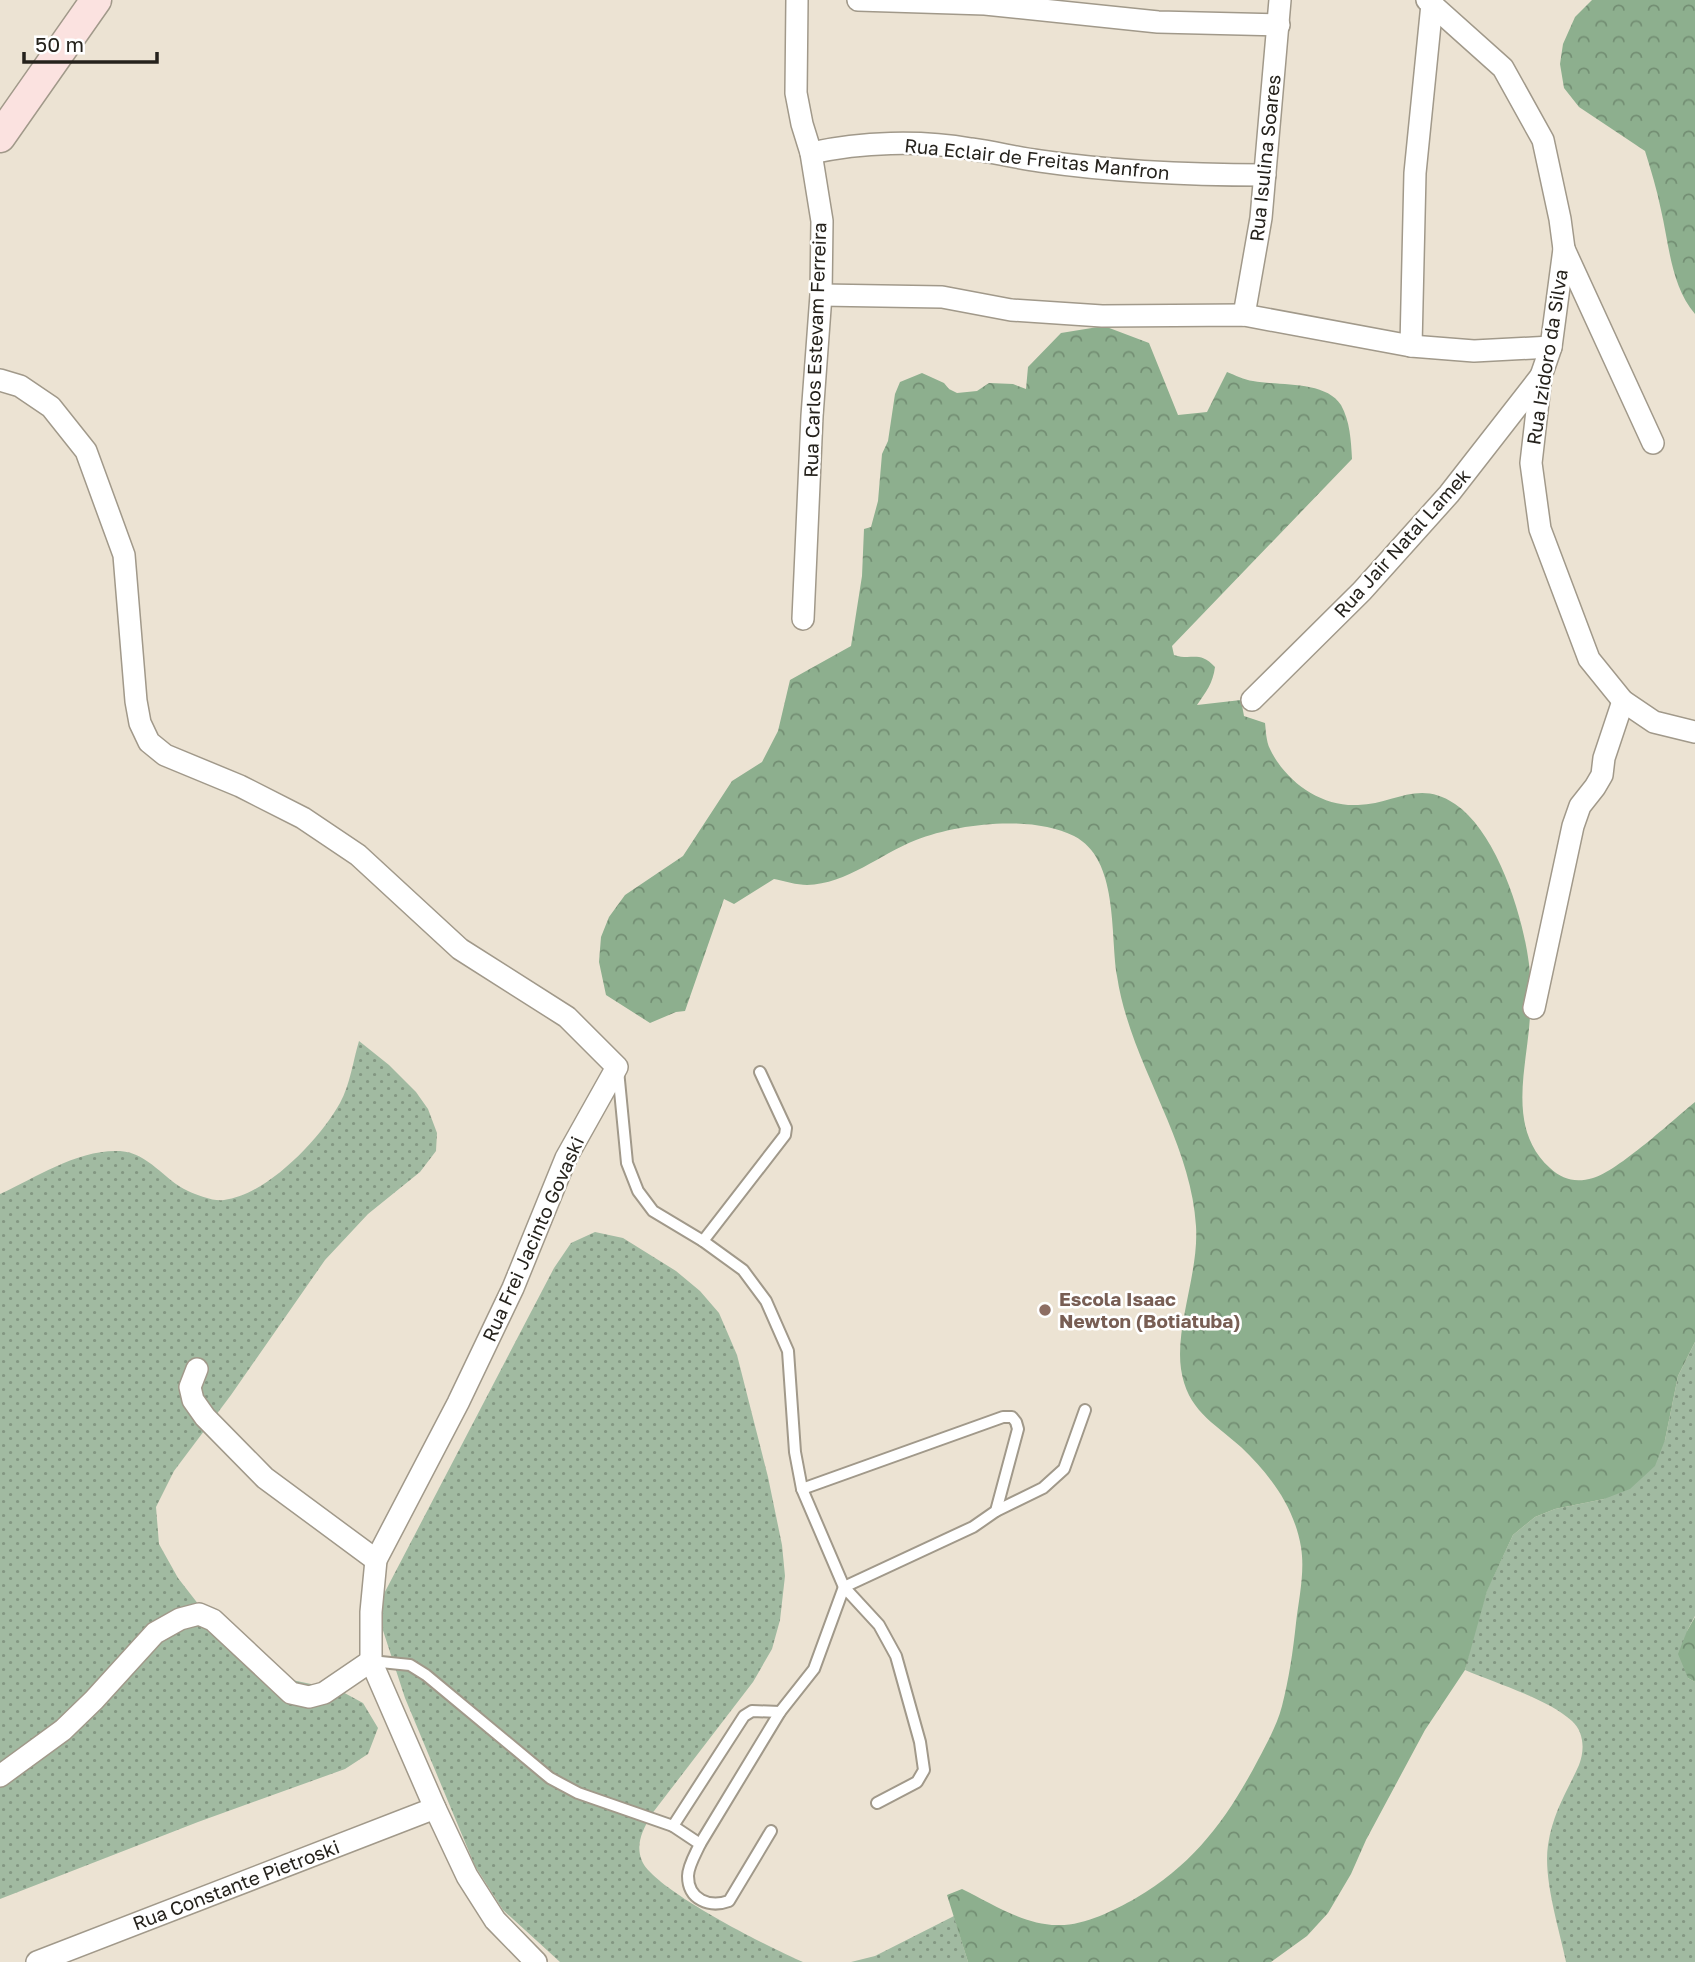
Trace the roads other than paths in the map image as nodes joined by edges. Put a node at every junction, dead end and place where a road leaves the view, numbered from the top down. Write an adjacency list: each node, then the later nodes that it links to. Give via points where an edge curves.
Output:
1 (797, 0): 8 (street, Rua Carlos Estevam Ferreira, via 796,93)
2 (858, 0): 6 (street, via 985,4 1158,22)
3 (1280, 0): 6 (street, Rua Isulina Soares)
4 (1430, 2): 10 (street, Rua Izidoro da Silva, via 1503,68 1542,140); 13 (street, via 1415,173)
5 (89, 3): 7 (main road)
6 (1279, 25): 9 (street, Rua Isulina Soares)
7 (0, 137)
8 (811, 153): 9 (street, Rua Eclair de Freitas Manfron, via 843,146 911,144 1137,173); 11 (street, Rua Carlos Estevam Ferreira, via 822,221)
9 (1265, 174): 12 (street, Rua Isulina Soares)
10 (1564, 249): 14 (street, Rua Izidoro da Silva); 17 (street)
11 (821, 295): 12 (street, via 942,297 1011,310 1101,316); 18 (street, Rua Carlos Estevam Ferreira)
12 (1244, 315): 13 (street)
13 (1411, 346): 14 (street, via 1475,351)
14 (1551, 347): 15 (street, Rua Izidoro da Silva)
15 (1541, 376): 19 (street, Rua Jair Natal Lamek, via 1449,494 1362,591); 20 (street, Rua Izidoro da Silva, via 1531,463 1540,529 1589,659)
16 (0, 380): 23 (street, via 20,386 51,407 86,450 124,555 136,701 139,723 149,742 165,755 303,818 358,855 460,949 567,1017)
17 (1653, 443)
18 (803, 619)
19 (1252, 700)
20 (1623, 701): 21 (street, Rua Izidoro da Silva, via 1654,722); 22 (street, via 1602,775 1580,806 1573,826)
21 (1695, 732)
22 (1534, 1008)
23 (617, 1067): 25 (lane, via 627,1163 638,1191 653,1211); 30 (street, Rua Frei Jacinto Govaski, via 566,1158 513,1288)
24 (760, 1072): 25 (lane, via 786,1128 785,1135)
25 (703, 1241): 28 (lane, via 743,1270 766,1301 788,1351)
26 (197, 1368): 30 (street, via 190,1387 205,1417 265,1478)
27 (1085, 1410): 29 (lane, via 1064,1469 1043,1488)
28 (802, 1489): 29 (lane, via 1003,1417 1012,1418 1018,1429); 31 (lane)
29 (996, 1511): 31 (lane, via 973,1527)
30 (376, 1560): 32 (street, Rua Frei Jacinto Govaski)
31 (844, 1587): 33 (lane, via 814,1669); 35 (lane, via 878,1625 896,1656 920,1742 924,1770 917,1782)
32 (371, 1661): 34 (street, via 324,1693 309,1697 291,1693 214,1620 199,1614 180,1619 155,1633 63,1730); 36 (street, Rua Frei Jacinto Govaski); 37 (lane, via 411,1665 550,1778 578,1793)
33 (780, 1712): 37 (lane, via 752,1711 744,1716); 39 (lane)
34 (0, 1776)
35 (877, 1803)
36 (435, 1808): 40 (street, Rua Constante Pietroski); 41 (street, Rua Frei Jacinto Govaski, via 467,1876 495,1920)
37 (673, 1826): 39 (lane)
38 (771, 1831): 39 (lane, via 729,1901 719,1905 708,1905 690,1886 688,1874)
39 (700, 1844)
40 (37, 1962)
41 (535, 1962)

